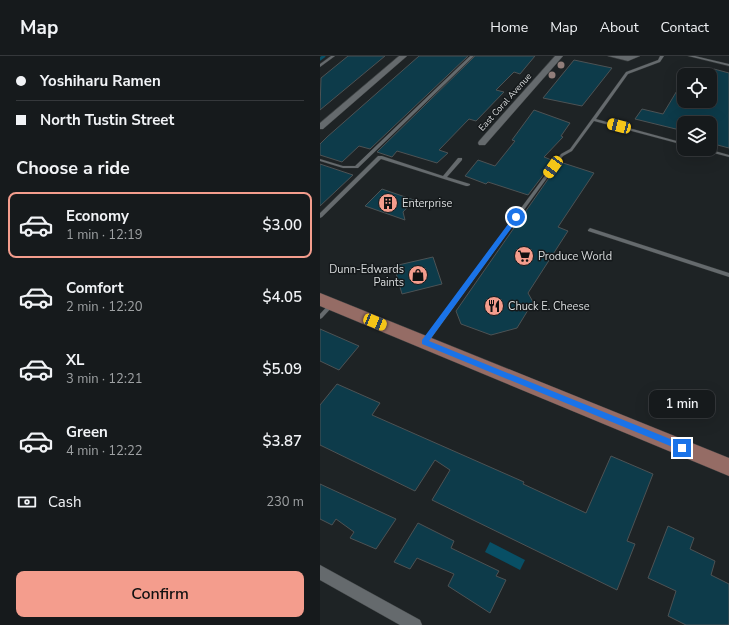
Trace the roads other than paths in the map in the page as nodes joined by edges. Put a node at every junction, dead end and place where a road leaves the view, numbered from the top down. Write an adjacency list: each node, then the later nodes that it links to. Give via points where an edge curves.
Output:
1 (333, 56): 10 (lane)
2 (403, 56): 12 (street)
3 (472, 56): 18 (lane, via 356,167 343,167)
4 (558, 56): 14 (street, East Coral Avenue)
5 (612, 56): 6 (street, via 628,59)
6 (636, 56)
7 (662, 56): 11 (lane, via 659,61 627,73)
8 (690, 56): 9 (lane)
9 (729, 65)
10 (320, 66)
11 (593, 119): 13 (lane); 26 (lane, via 571,150 562,155)
12 (320, 127)
13 (677, 142)
14 (482, 143)
15 (717, 153): 16 (lane)
16 (729, 156)
17 (460, 159): 19 (lane)
18 (320, 160)
19 (444, 177): 20 (lane); 21 (lane, via 380,157)
20 (468, 185)
21 (320, 216)
22 (590, 230): 23 (lane)
23 (729, 275)
24 (326, 302): 25 (lane); 26 (main road)
25 (320, 317)
26 (424, 342): 27 (main road)
27 (729, 467)
28 (320, 572): 29 (street)
29 (415, 625)

